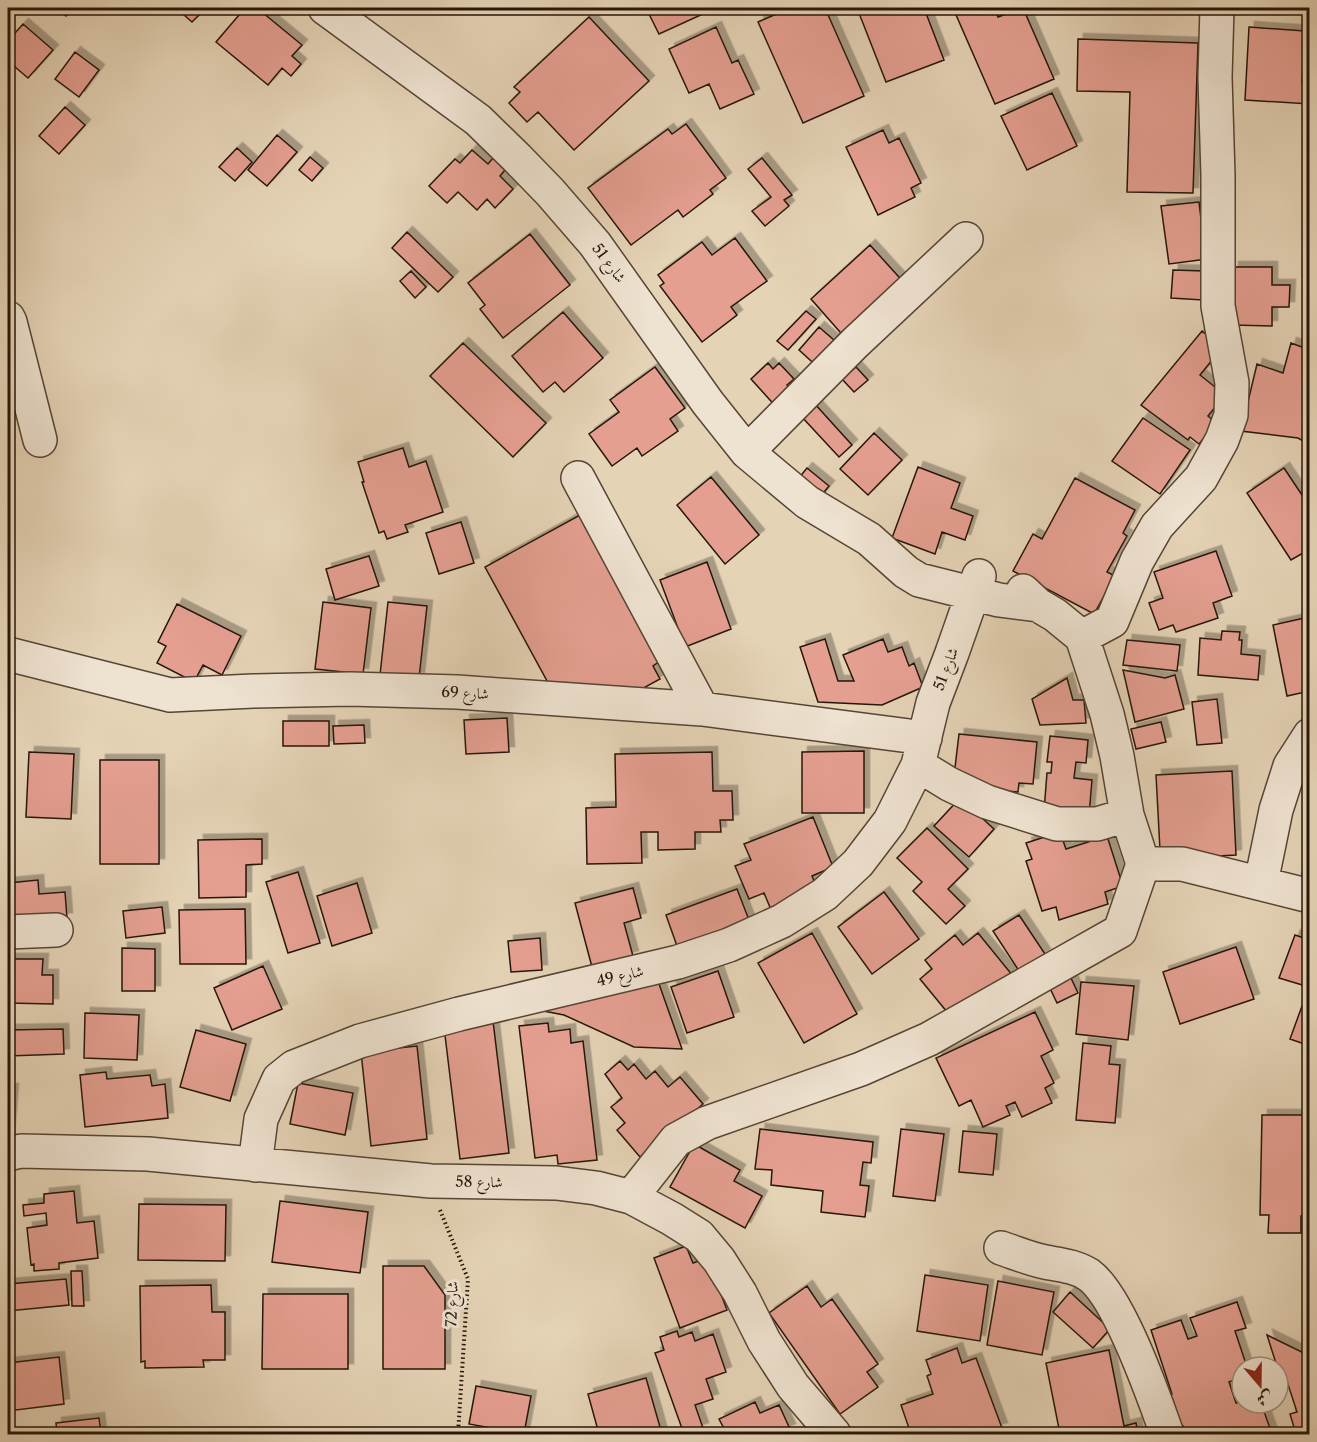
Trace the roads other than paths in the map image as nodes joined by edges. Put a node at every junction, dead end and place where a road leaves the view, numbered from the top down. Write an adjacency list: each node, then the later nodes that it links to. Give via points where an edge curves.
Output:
1 (325, 8): 6 (street, شارع 51, via 478,120 550,192 595,244)
2 (1217, 8): 9 (street, via 1217,280 1232,383 1231,415 1201,478 1157,526 1137,561 1112,621)
3 (966, 239): 6 (street)
4 (8, 318): 5 (street)
5 (40, 440)
6 (747, 452): 8 (street, شارع 51, via 807,502 869,539)
7 (578, 478): 12 (street)
8 (965, 583): 9 (street, via 1005,582 1023,591); 11 (street, شارع 51)
9 (1082, 638): 15 (street, via 1107,714)
10 (8, 654): 12 (street, شارع 69, via 170,695 374,689)
11 (933, 703): 14 (street, شارع 49)
12 (702, 709): 14 (street, شارع 69)
13 (1310, 735): 17 (street, via 1290,766 1276,810)
14 (922, 751): 15 (street, via 949,784 987,802 1057,824 1097,824); 22 (street, شارع 49, via 890,821 858,863 825,894 782,921 678,962 459,1014 360,1041 302,1063 279,1079 261,1119)
15 (1127, 814): 16 (street)
16 (1143, 864): 17 (street, via 1182,864); 23 (street, via 1120,931 929,1039 861,1069 696,1129 676,1140)
17 (1261, 884): 18 (street)
18 (1310, 897)
19 (56, 930): 20 (street)
20 (8, 932)
21 (12, 1159): 22 (street, شارع 58, via 148,1154)
22 (255, 1165): 23 (street, شارع 58, via 430,1181 556,1183)
23 (631, 1197): 25 (street, شارع 58, via 699,1236 740,1293 793,1386)
24 (1001, 1248): 26 (street, via 1070,1266 1089,1276 1108,1296)
25 (834, 1434)
26 (1167, 1434)

